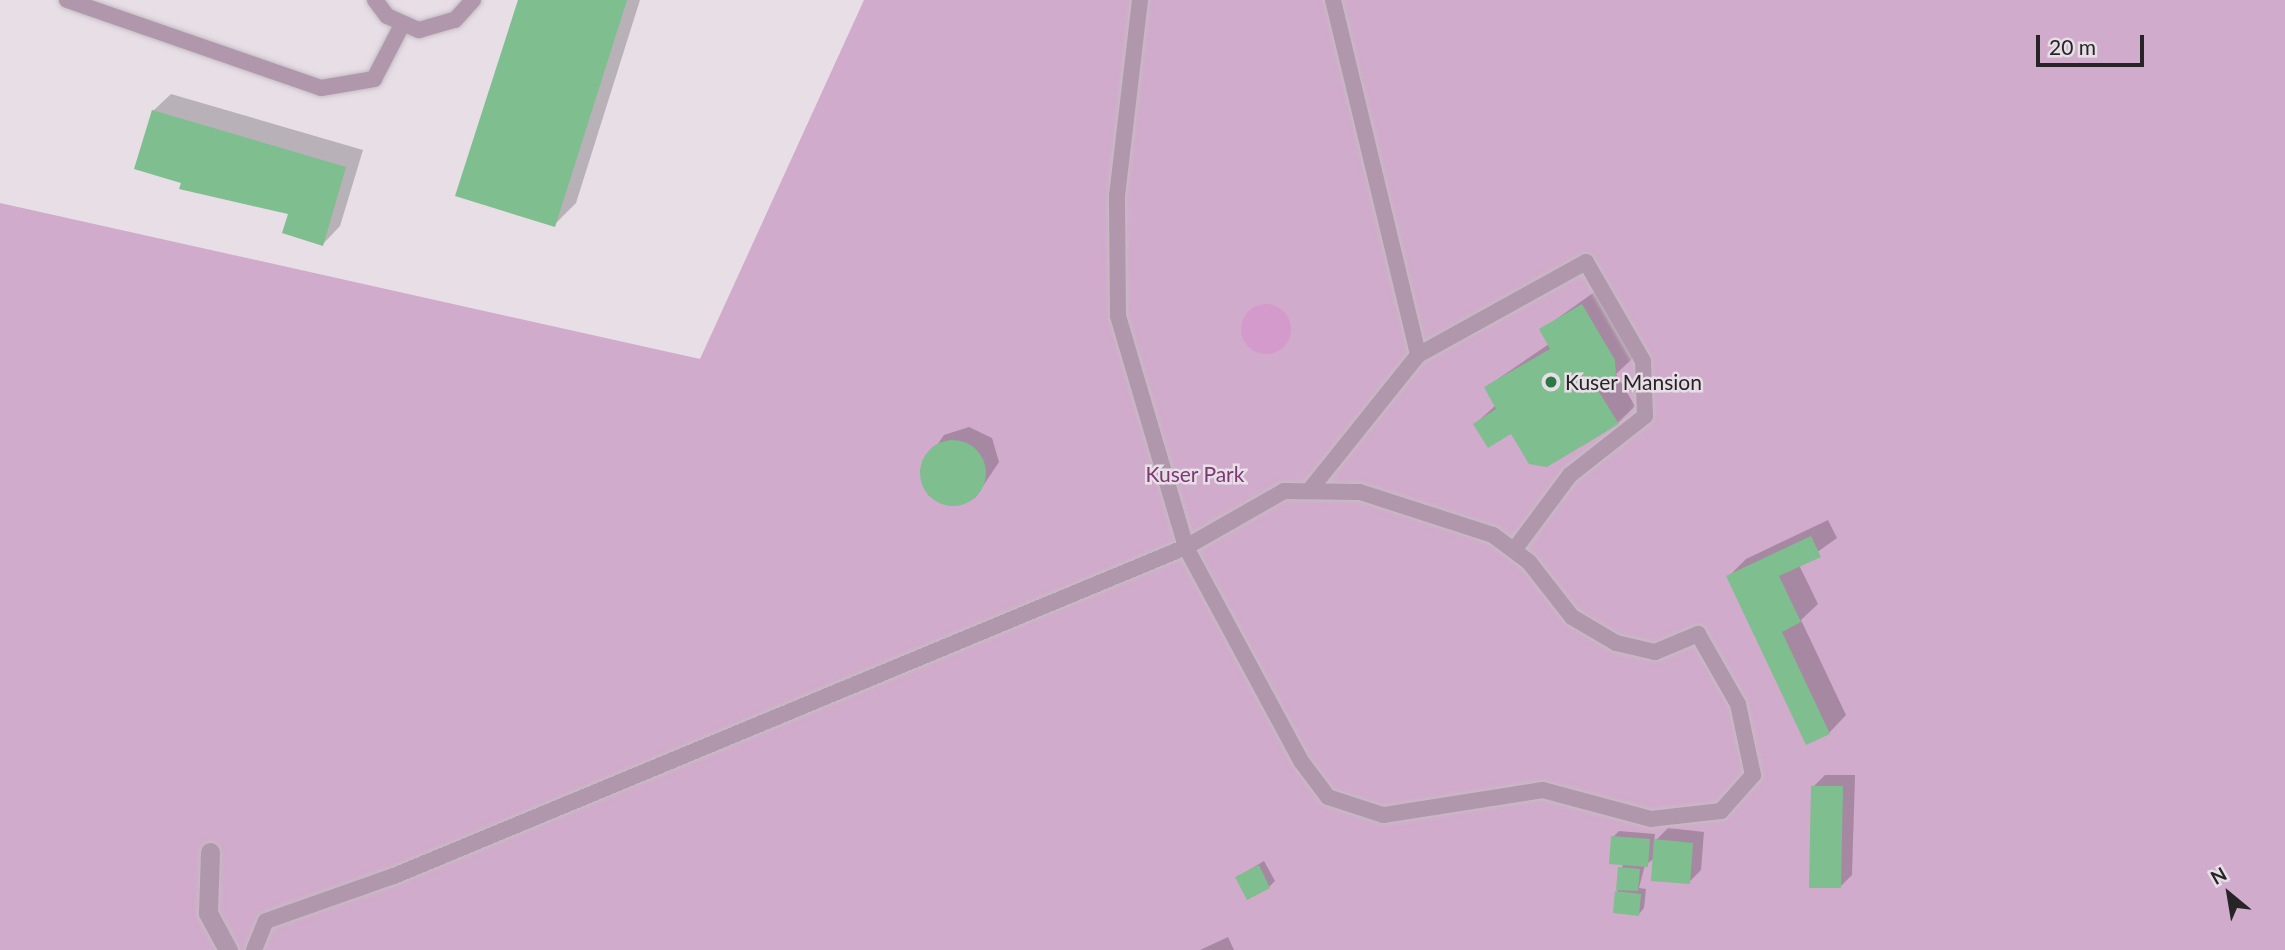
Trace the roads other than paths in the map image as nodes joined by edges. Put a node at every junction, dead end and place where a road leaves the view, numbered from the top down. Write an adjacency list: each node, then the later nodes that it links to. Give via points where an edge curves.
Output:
1 (67, 0): 6 (lane, via 321,88 374,79)
2 (375, 0): 6 (lane)
3 (473, 0): 6 (lane, via 438,28)
4 (1140, 0): 9 (lane, via 1117,196 1118,316)
5 (1333, 0): 7 (lane)
6 (402, 25)
7 (1418, 355): 8 (lane); 10 (lane, via 1586,262 1643,361 1645,416 1570,475)
8 (1309, 491): 9 (lane, via 1284,491); 10 (lane, via 1384,498 1493,535)
9 (1186, 547): 10 (lane, via 1262,699 1328,797 1383,815 1543,790 1651,819 1721,811 1753,775 1738,704 1699,634 1655,652 1616,643 1572,617); 13 (lane, via 394,876 266,921)
10 (1514, 550)
11 (210, 852): 12 (street, via 208,913)
12 (228, 950)
13 (254, 950)

